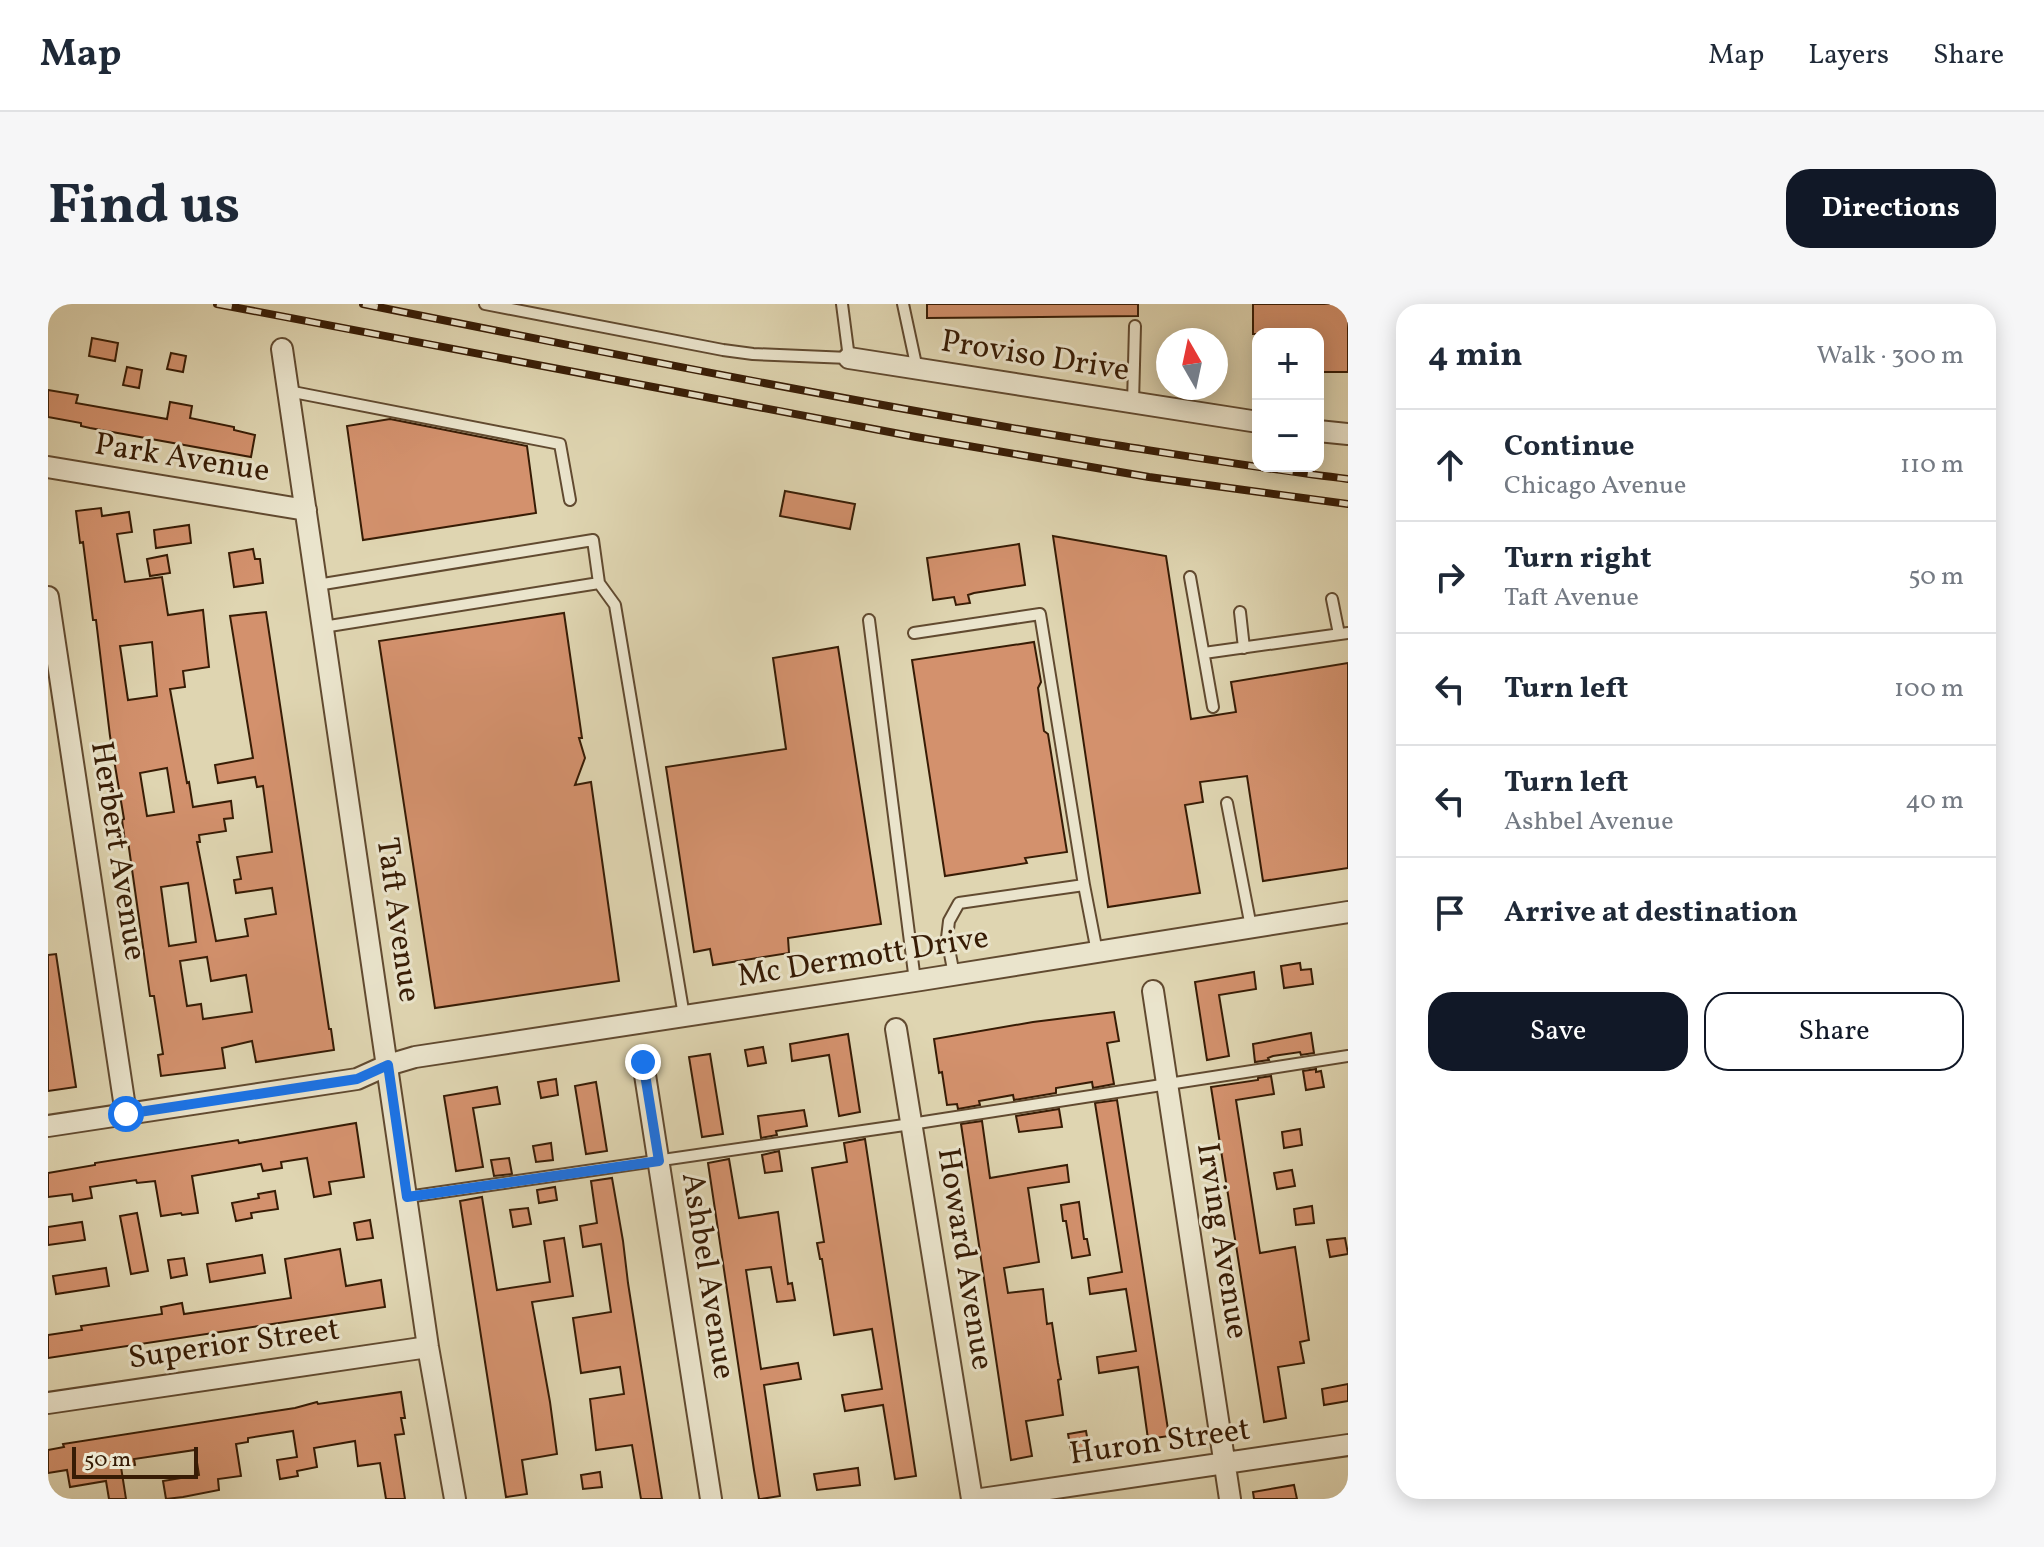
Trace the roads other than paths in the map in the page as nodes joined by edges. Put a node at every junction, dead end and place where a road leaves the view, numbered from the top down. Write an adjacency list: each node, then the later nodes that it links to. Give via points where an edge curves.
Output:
1 (485, 304): 6 (lane, via 723,350)
2 (842, 304): 6 (lane)
3 (903, 304): 7 (lane)
4 (1135, 326): 9 (lane)
5 (282, 349): 8 (street, Taft Avenue)
6 (849, 358): 7 (street, Proviso Drive)
7 (917, 369): 9 (street, Proviso Drive)
8 (288, 391): 14 (lane, via 560,444); 15 (street, Taft Avenue)
9 (1133, 403): 10 (street, Proviso Drive)
10 (1252, 421)
11 (1324, 432): 12 (street)
12 (1348, 434)
13 (48, 467): 15 (street, Park Avenue)
14 (570, 500)
15 (306, 510): 18 (street, Taft Avenue)
16 (1190, 577): 27 (lane)
17 (599, 583): 18 (lane, via 593,540); 23 (lane); 37 (lane, via 615,605)
18 (317, 585): 23 (street, Taft Avenue)
19 (48, 597): 43 (street, Herbert Avenue)
20 (1332, 599): 25 (lane)
21 (1240, 612): 26 (lane)
22 (869, 620): 35 (lane)
23 (323, 627): 41 (street, Taft Avenue)
24 (914, 633): 30 (lane, via 1040,614)
25 (1344, 634): 26 (lane)
26 (1244, 648): 27 (lane)
27 (1204, 653): 28 (lane)
28 (1213, 707)
29 (1227, 803): 32 (lane)
30 (1084, 885): 33 (lane); 34 (lane, via 959,903 947,938)
31 (1348, 912): 32 (street, Mc Dermott Drive)
32 (1251, 927): 33 (street, Mc Dermott Drive)
33 (1097, 952): 34 (street, Mc Dermott Drive)
34 (954, 975): 35 (street, Mc Dermott Drive)
35 (915, 981): 37 (street, Mc Dermott Drive)
36 (1153, 991): 42 (street, Irving Avenue)
37 (684, 1016): 41 (street, Mc Dermott Drive)
38 (896, 1029): 44 (street, Howard Avenue)
39 (1348, 1056): 42 (lane)
40 (643, 1062): 46 (street, Ashbel Avenue)
41 (388, 1065): 43 (street, Mc Dermott Drive, via 357,1079); 47 (street, Taft Avenue)
42 (1167, 1084): 44 (lane); 51 (street, Irving Avenue)
43 (126, 1114): 45 (street, Mc Dermott Drive)
44 (911, 1124): 46 (lane); 54 (street, Howard Avenue)
45 (48, 1126)
46 (659, 1161): 47 (lane); 53 (street, Ashbel Avenue)
47 (407, 1197): 48 (street, Taft Avenue)
48 (428, 1347): 49 (street, Superior Street); 52 (street, Taft Avenue)
49 (48, 1403)
50 (1348, 1445): 51 (street, Huron Street)
51 (1224, 1464): 55 (street, Huron Street); 56 (street, Irving Avenue)
52 (455, 1499)
53 (711, 1499)
54 (972, 1499)
55 (981, 1499)
56 (1230, 1499)

